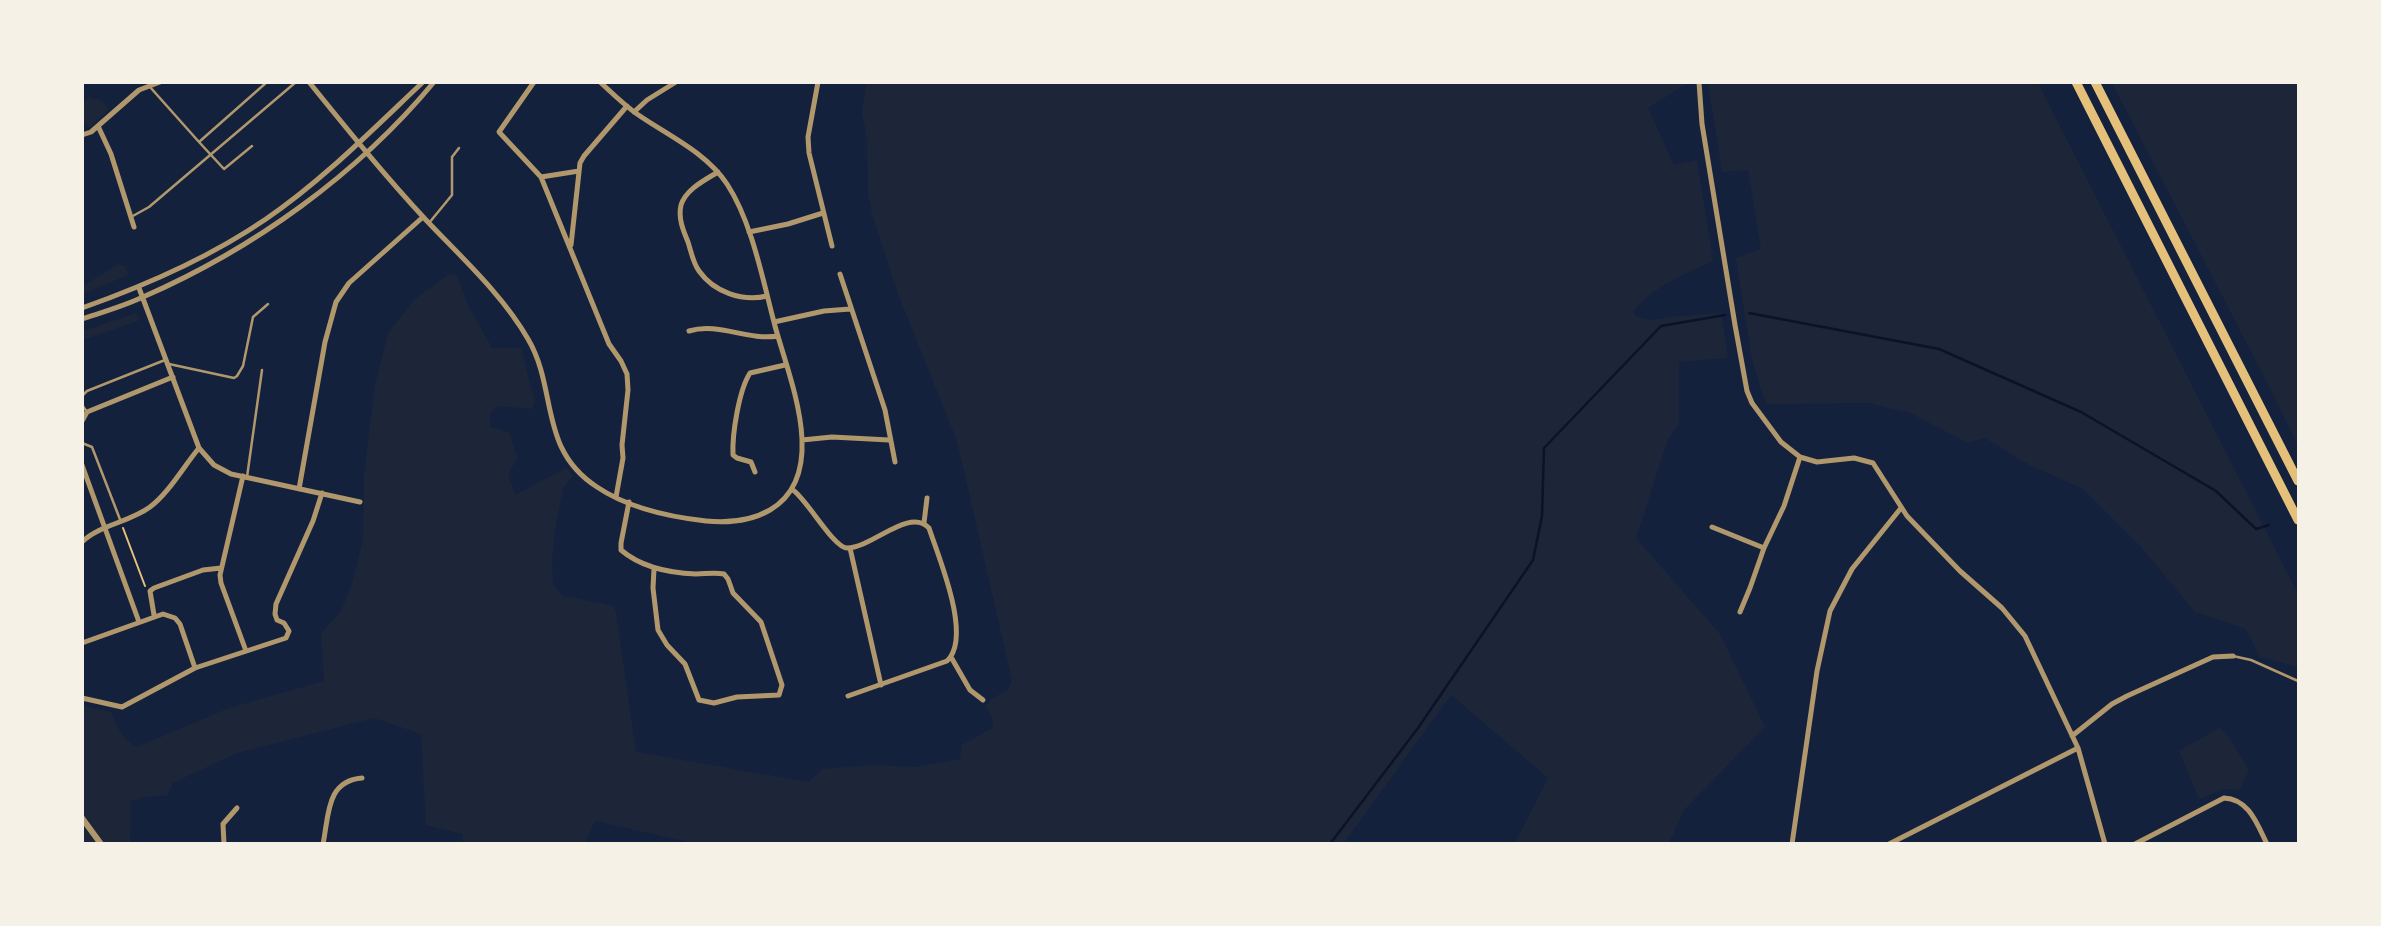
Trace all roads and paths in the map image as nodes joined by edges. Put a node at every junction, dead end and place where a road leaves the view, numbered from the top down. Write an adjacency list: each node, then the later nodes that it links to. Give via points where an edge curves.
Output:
1 (160, 82): 15 (street)
2 (267, 82): 22 (lane)
3 (296, 82): 27 (lane)
4 (309, 82): 17 (street)
5 (319, 82): 17 (street)
6 (422, 82): 23 (street)
7 (434, 82): 26 (street)
8 (534, 82): 30 (street, via 499,132)
9 (600, 82): 18 (street)
10 (676, 82): 19 (street)
11 (809, 82): 14 (street)
12 (2076, 82): 76 (highway)
13 (2095, 82): 67 (highway)
14 (818, 83): 31 (street, via 808,137)
15 (150, 86): 20 (street, via 139,90); 22 (lane)
16 (1699, 86): 62 (street, via 1704,134 1747,391 1765,423 1781,442)
17 (313, 88): 23 (street)
18 (627, 106): 19 (street); 28 (street, via 584,156)
19 (634, 112): 29 (street)
20 (98, 126): 21 (street); 32 (street, via 112,154)
21 (82, 135)
22 (199, 142): 27 (lane)
23 (360, 143): 26 (street); 40 (street, via 265,220 198,260)
24 (252, 146): 27 (lane, via 224,168)
25 (459, 148): 34 (lane, via 452,157 452,195)
26 (367, 151): 33 (street); 42 (street, via 296,209 242,246)
27 (210, 155): 32 (lane, via 144,210)
28 (579, 172): 30 (street); 37 (street)
29 (718, 172): 36 (street, via 736,198); 41 (street, via 687,194 682,204 682,228 698,269 715,287 727,293 748,298)
30 (541, 177): 37 (street)
31 (823, 213): 36 (street); 38 (street)
32 (131, 217): 35 (street)
33 (423, 217): 34 (street); 68 (street, via 349,283 336,302 325,342)
34 (429, 223): 71 (street, via 501,301 528,338 540,369 559,445 585,478)
35 (134, 227)
36 (748, 232): 41 (street)
37 (570, 246): 71 (street, via 608,344 627,374 623,458)
38 (832, 246)
39 (840, 274): 45 (street)
40 (138, 288): 42 (street); 44 (street)
41 (767, 296): 47 (street)
42 (142, 298): 46 (street); 50 (street)
43 (268, 304): 50 (lane, via 252,316 243,366 234,378)
44 (82, 308)
45 (850, 309): 47 (street); 59 (street, via 885,410 890,428)
46 (82, 319)
47 (774, 322): 49 (street)
48 (689, 331): 49 (street, via 709,328 762,338)
49 (778, 336): 51 (street)
50 (167, 362): 53 (street); 54 (lane, via 87,391)
51 (785, 365): 58 (street); 65 (street, via 750,374 742,388 733,455 751,462)
52 (262, 370): 66 (lane)
53 (172, 377): 56 (street); 61 (street)
54 (82, 396)
55 (82, 406): 56 (lane)
56 (86, 412): 57 (street)
57 (82, 421)
58 (802, 440): 59 (street, via 832,437); 69 (street, via 802,463)
59 (889, 440): 63 (street)
60 (82, 443): 78 (lane, via 92,447)
61 (199, 448): 66 (street, via 214,465); 78 (street, via 153,506)
62 (1800, 456): 75 (street, via 1817,462 1854,458 1873,463); 83 (street, via 1784,506)
63 (895, 462)
64 (82, 465): 80 (street)
65 (755, 472)
66 (245, 477): 68 (street); 84 (street)
67 (2298, 481)
68 (299, 488): 70 (street)
69 (793, 490): 74 (street, via 781,503 767,511 753,517 722,522 680,517); 82 (street, via 807,503 838,546)
70 (322, 493): 73 (street); 91 (street, via 313,522 276,604 277,620 288,626 288,636)
71 (616, 496): 74 (street)
72 (927, 498): 77 (street)
73 (360, 502)
74 (629, 502): 85 (street, via 622,550)
75 (1901, 508): 100 (street, via 1946,558 2017,624); 108 (street, via 1852,569 1830,610 1817,671)
76 (2298, 520)
77 (924, 522): 82 (street, via 899,524 877,539); 93 (street, via 929,528 953,602 956,628)
78 (122, 523): 80 (street); 86 (path, via 144,586)
79 (1712, 527): 83 (street)
80 (104, 529): 81 (street); 89 (street)
81 (83, 542)
82 (850, 548): 96 (street)
83 (1764, 548): 87 (street)
84 (221, 568): 86 (street, via 203,570); 91 (street, via 221,583)
85 (654, 568): 85 (street, via 681,573 718,573 728,579 734,593 761,622 782,685 780,695 737,697 714,703 699,700 685,664 667,646 658,630)
86 (150, 591): 88 (street)
87 (1740, 612)
88 (154, 616): 89 (street); 94 (street, via 170,615 180,624)
89 (139, 622): 90 (street)
90 (82, 643)
91 (246, 651): 94 (street)
92 (2233, 656): 95 (lane, via 2251,660); 100 (street, via 2213,657 2126,696)
93 (951, 657): 96 (street); 99 (street, via 970,690)
94 (195, 668): 98 (street, via 122,707)
95 (2298, 681)
96 (881, 685): 97 (street)
97 (848, 696)
98 (82, 698)
99 (983, 700)
100 (2072, 736): 101 (street)
101 (2078, 748): 109 (street); 110 (street)
102 (362, 778): 107 (street, via 345,781 337,787)
103 (237, 808): 106 (street, via 223,824)
104 (82, 818): 105 (street)
105 (101, 844)
106 (224, 844)
107 (323, 844)
108 (1792, 844)
109 (1889, 844)
110 (2105, 844)
111 (2135, 844): 112 (street, via 2224,798 2234,798 2244,804)
112 (2267, 844)

